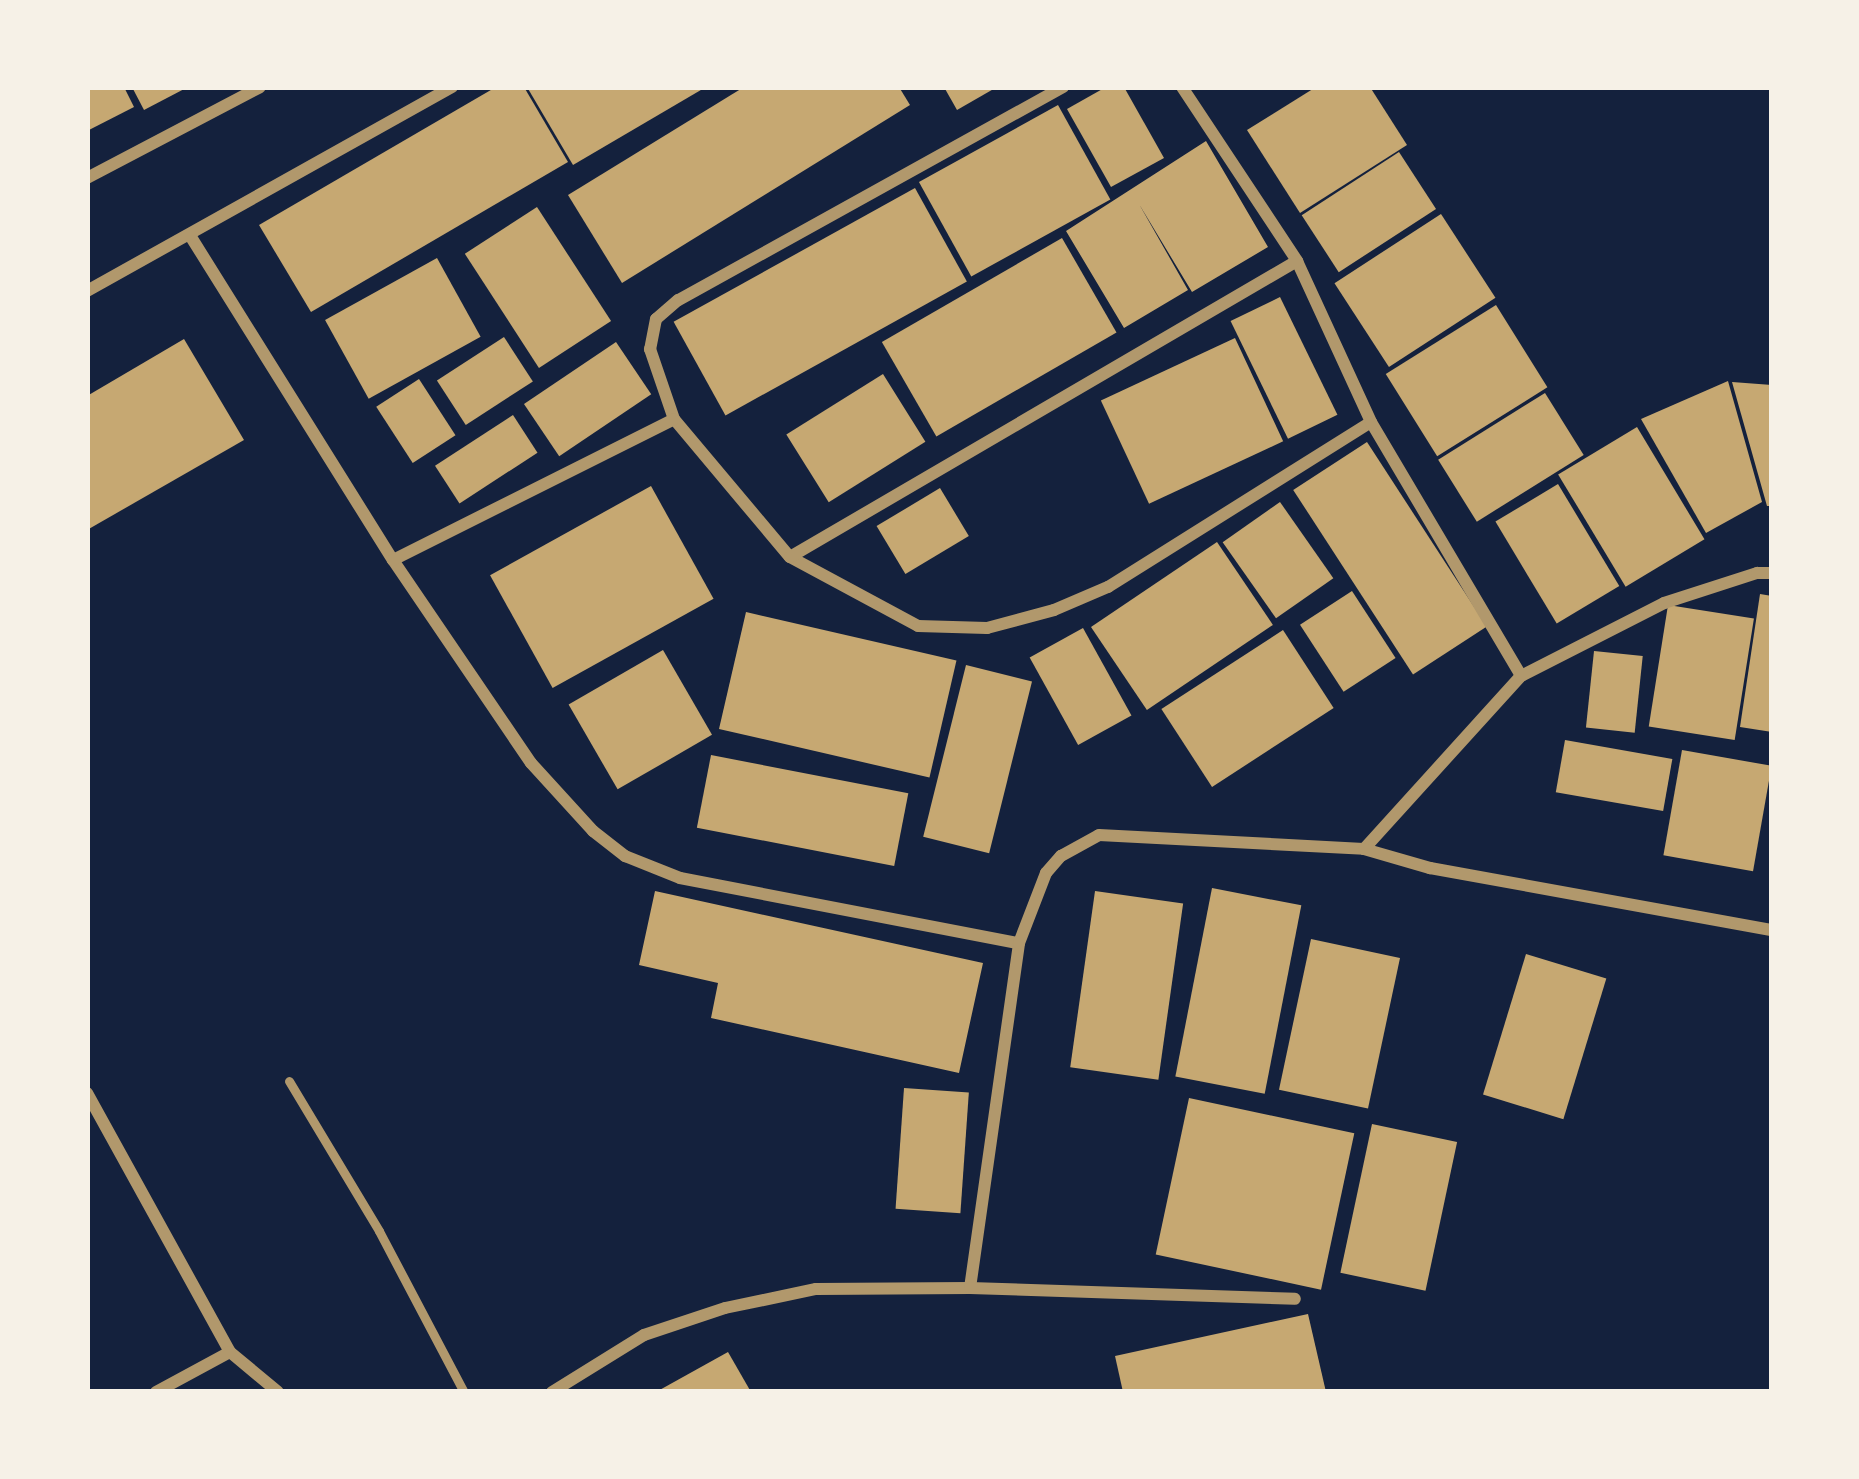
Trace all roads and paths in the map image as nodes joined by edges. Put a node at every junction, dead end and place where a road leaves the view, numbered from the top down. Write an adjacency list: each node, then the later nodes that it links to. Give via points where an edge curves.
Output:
1 (260, 87): 5 (street)
2 (452, 87): 6 (street)
3 (1063, 87): 9 (street, via 678,299 656,319 650,349)
4 (1182, 87): 7 (street)
5 (87, 178)
6 (191, 237): 8 (street); 12 (street)
7 (1297, 261): 10 (street); 11 (street)
8 (87, 291)
9 (674, 419): 11 (street); 12 (street)
10 (1371, 422): 11 (street, via 1108,587 987,628 918,626); 14 (street)
11 (790, 557)
12 (392, 560): 17 (street, via 531,763 625,856 680,878)
13 (1772, 573): 14 (street, via 1664,603)
14 (1521, 676): 15 (street)
15 (1364, 849): 16 (street); 17 (street, via 1099,835 1046,873)
16 (1772, 930)
17 (1018, 943): 20 (street)
18 (289, 1081): 25 (lane)
19 (87, 1093): 22 (street)
20 (970, 1288): 21 (street); 26 (street, via 816,1289 724,1308 644,1335)
21 (1295, 1299)
22 (230, 1352): 23 (street); 24 (street)
23 (156, 1392)
24 (278, 1392)
25 (464, 1392)
26 (552, 1392)

